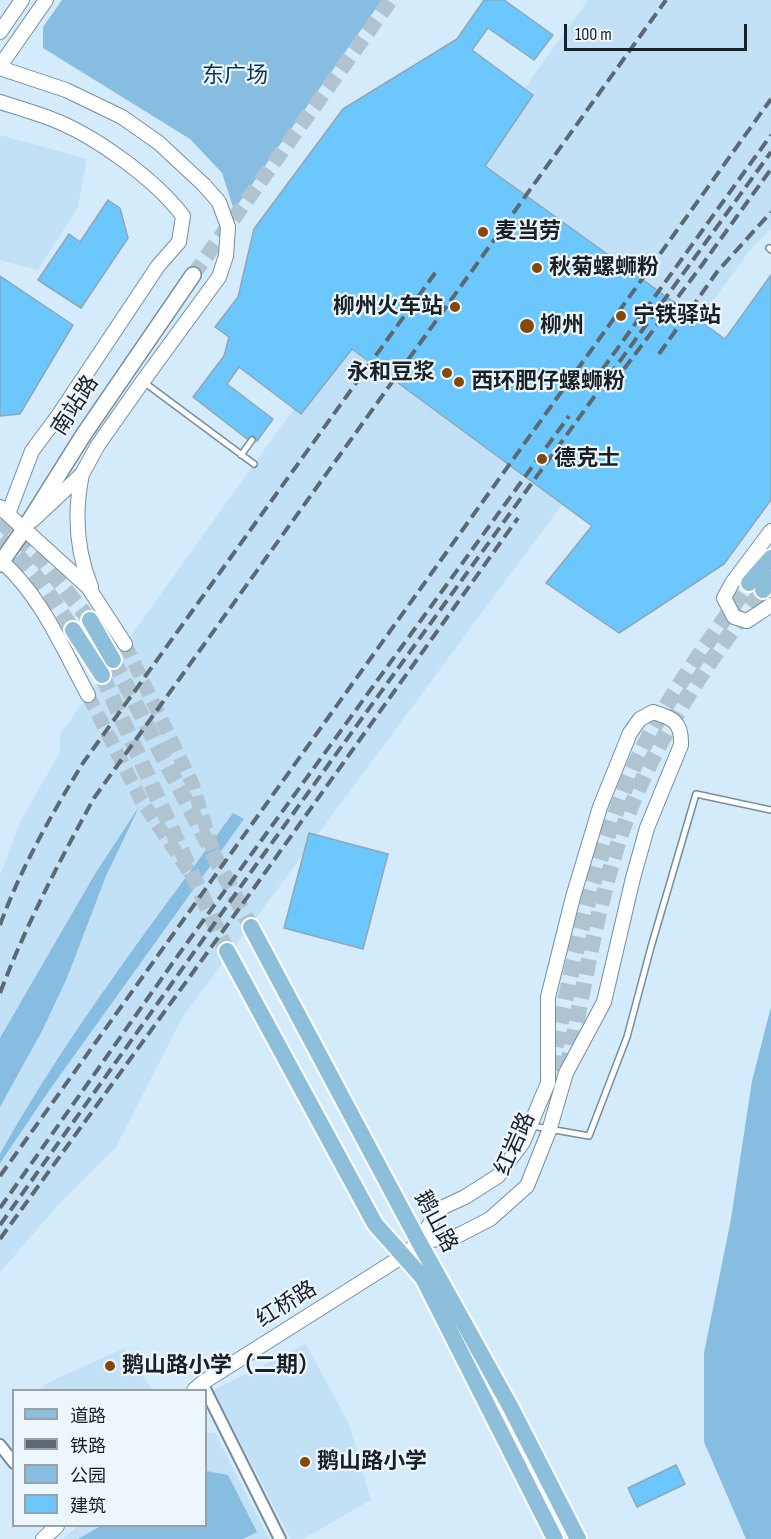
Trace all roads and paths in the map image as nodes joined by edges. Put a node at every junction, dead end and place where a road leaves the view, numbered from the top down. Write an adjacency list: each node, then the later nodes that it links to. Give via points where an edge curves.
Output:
1 (22, 0): 3 (street)
2 (46, 0): 4 (street)
3 (0, 32)
4 (0, 67): 7 (street, via 66,90 122,117 159,143 219,202 228,227 226,256 219,277)
5 (0, 102): 12 (street, via 50,118 92,139 153,184 183,216 179,242 158,266 32,452)
6 (193, 275): 13 (main road, 南站路, via 84,434)
7 (143, 381): 9 (lane); 11 (street)
8 (252, 440): 9 (lane)
9 (241, 454): 10 (lane)
10 (254, 464)
11 (82, 474): 13 (street); 18 (street, via 77,543)
12 (4, 511): 13 (street)
13 (26, 528): 16 (main road, 南站路); 18 (street)
14 (771, 531): 19 (street, via 724,598 734,617 747,621)
15 (771, 558): 17 (main road)
16 (1, 562): 25 (street, via 19,578 48,620)
17 (761, 584)
18 (95, 597): 22 (street)
19 (771, 605)
20 (90, 620): 23 (main road)
21 (73, 630): 24 (main road)
22 (125, 644)
23 (113, 660)
24 (102, 675)
25 (88, 695)
26 (771, 810): 30 (lane, via 696,794 627,1037 589,1136)
27 (251, 927): 31 (main road, 鹅山路)
28 (227, 951): 32 (main road, 鹅山路, via 375,1224)
29 (530, 1126): 30 (lane); 30 (street, 红岩路, via 548,1083 548,997 573,897 622,750 640,719 653,712 678,725 681,745 647,828 604,1002 566,1073); 31 (street, 红岩路, via 498,1176 439,1209)
30 (549, 1131): 31 (street, 红岩路, via 527,1186 490,1219 457,1236)
31 (419, 1242): 32 (street, 红岩路); 41 (main road, 鹅山路)
32 (404, 1256): 33 (street, 红桥路); 40 (main road, 鹅山路, via 423,1278)
33 (198, 1387)
34 (207, 1404): 39 (street)
35 (0, 1445): 36 (street)
36 (12, 1460)
37 (54, 1527): 38 (street)
38 (43, 1539)
39 (280, 1539)
40 (555, 1539)
41 (578, 1539)

